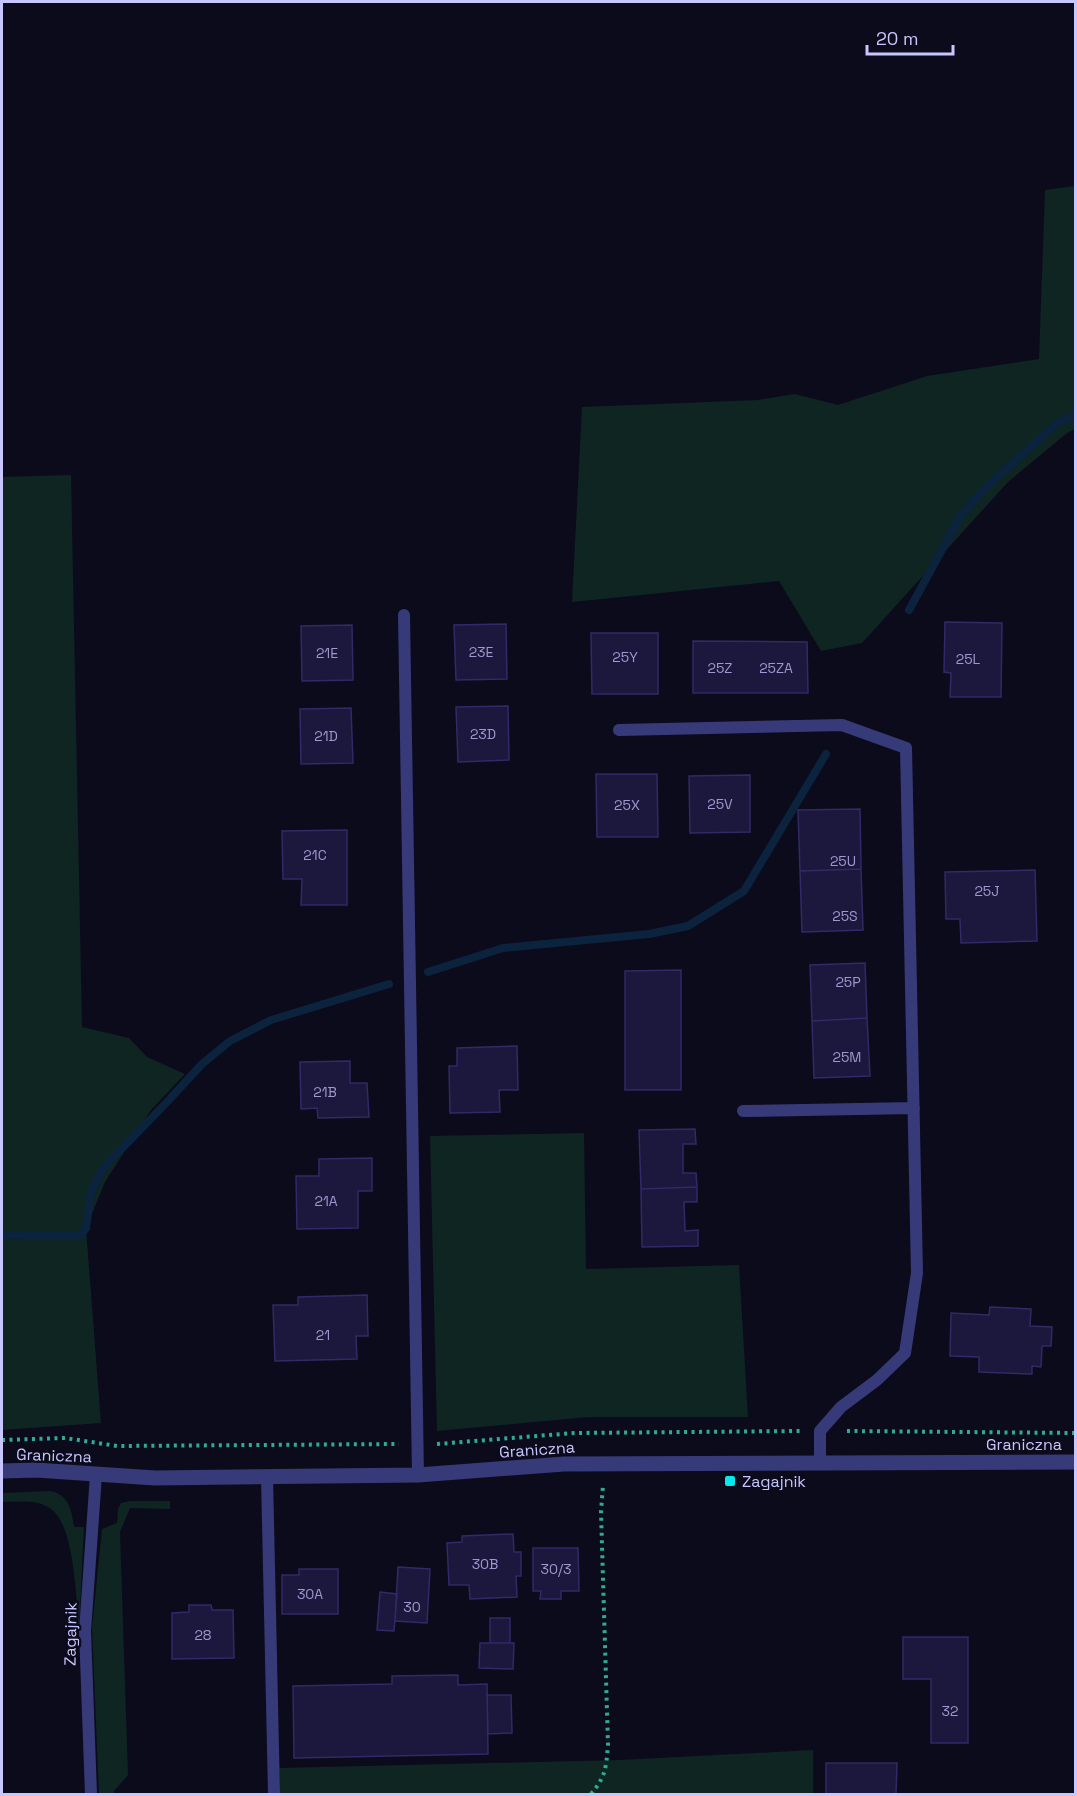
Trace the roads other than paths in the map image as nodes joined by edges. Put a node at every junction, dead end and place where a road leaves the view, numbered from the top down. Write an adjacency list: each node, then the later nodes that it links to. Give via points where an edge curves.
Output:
1 (404, 615): 10 (lane)
2 (619, 730): 3 (lane, via 842,725 906,748)
3 (914, 1108): 4 (lane); 6 (lane, via 916,1273 905,1353 878,1380 841,1407 820,1431)
4 (743, 1111)
5 (1076, 1462): 6 (street, Graniczna)
6 (820, 1463): 10 (street, Graniczna, via 564,1464)
7 (2, 1471): 8 (street, Graniczna)
8 (96, 1475): 9 (street, Graniczna); 11 (lane, Zagajnik, via 85,1632)
9 (267, 1476): 10 (street, Graniczna); 12 (lane)
10 (418, 1476)
11 (92, 1794)
12 (274, 1794)

